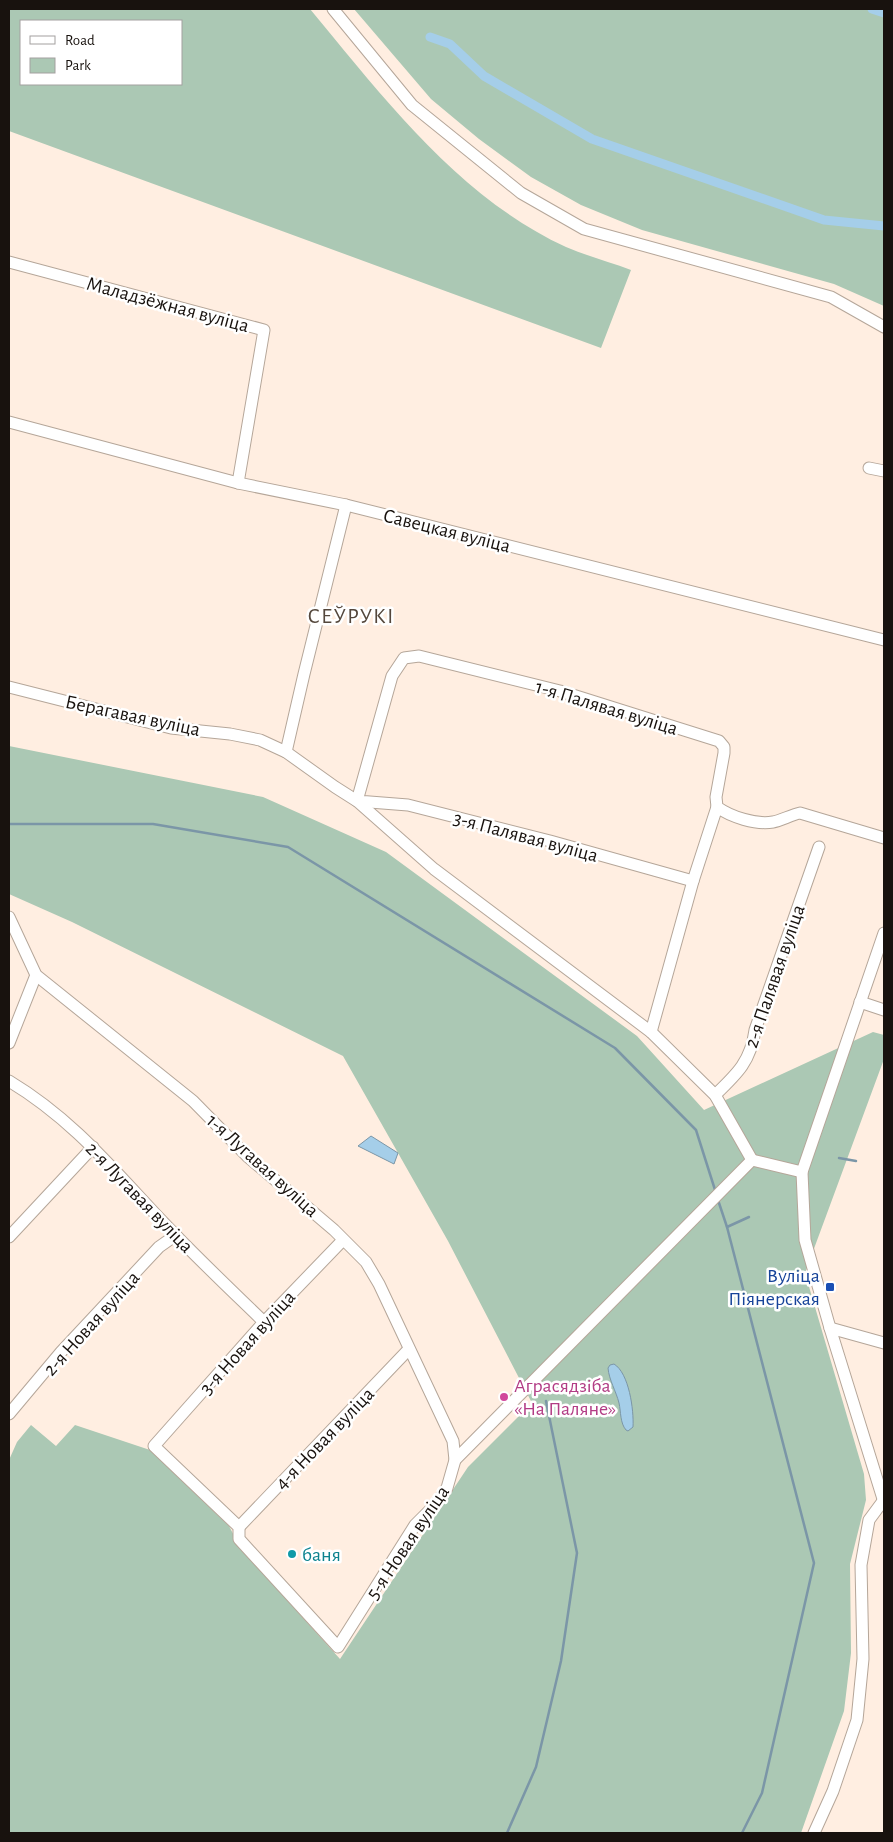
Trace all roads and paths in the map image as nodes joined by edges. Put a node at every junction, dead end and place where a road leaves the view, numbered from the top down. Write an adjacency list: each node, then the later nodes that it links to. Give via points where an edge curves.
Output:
1 (333, 9): 3 (street, via 412,106 521,193 584,230 831,297)
2 (9, 262): 7 (street, Маладзёжная вуліца, via 264,330)
3 (884, 327)
4 (9, 422): 7 (street, Савецкая вуліца)
5 (869, 468): 6 (street)
6 (884, 471)
7 (238, 483): 8 (street, Савецкая вуліца)
8 (346, 505): 9 (street, Савецкая вуліца); 11 (street)
9 (884, 640)
10 (9, 687): 11 (street, Берагавая вуліца, via 171,728 260,740)
11 (286, 752): 12 (street, Берагавая вуліца)
12 (357, 801): 13 (street, 1-я Палявая вуліца, via 392,676 404,658 419,656 560,691 719,741 724,753); 16 (street, 3-я Палявая вуліца, via 408,805); 22 (street, Берагавая вуліца, via 434,869)
13 (717, 807): 14 (street, via 725,813 763,823 800,813); 16 (street, 1-я Палявая вуліца)
14 (884, 838)
15 (819, 847): 25 (street, 2-я Палявая вуліца, via 755,1030 753,1044 741,1070)
16 (693, 881): 22 (street, 1-я Палявая вуліца)
17 (9, 917): 19 (street, 1-я Лугавая вуліца)
18 (884, 933): 20 (street)
19 (36, 975): 23 (street); 31 (street, 1-я Лугавая вуліца, via 193,1101 247,1156)
20 (860, 1002): 21 (street); 28 (street)
21 (884, 1010)
22 (651, 1032): 25 (street, Берагавая вуліца)
23 (9, 1044)
24 (9, 1081): 26 (street, 2-я Лугавая вуліца, via 29,1093)
25 (716, 1096): 27 (street, Берагавая вуліца)
26 (93, 1146): 29 (street, 2-я Лугавая вуліца); 30 (street)
27 (752, 1160): 28 (street); 37 (street)
28 (802, 1172): 33 (street, via 805,1240)
29 (176, 1235): 32 (street, 2-я Лугавая вуліца); 36 (street, 2-я Новая вуліца, via 159,1247 61,1352)
30 (9, 1237)
31 (343, 1240): 32 (street, 3-я Новая вуліца); 35 (street, 1-я Лугавая вуліца, via 366,1262)
32 (264, 1322): 39 (street, 3-я Новая вуліца, via 154,1446)
33 (830, 1328): 34 (street); 38 (street)
34 (884, 1343)
35 (409, 1349): 37 (street, 1-я Лугавая вуліца, via 454,1441); 39 (street, 4-я Новая вуліца)
36 (9, 1414)
37 (455, 1460): 39 (street, 5-я Новая вуліца, via 447,1488 414,1525 338,1646 239,1539)
38 (884, 1501): 40 (street, via 869,1520 861,1565 863,1659 857,1720 833,1791)
39 (239, 1528)
40 (814, 1833)

